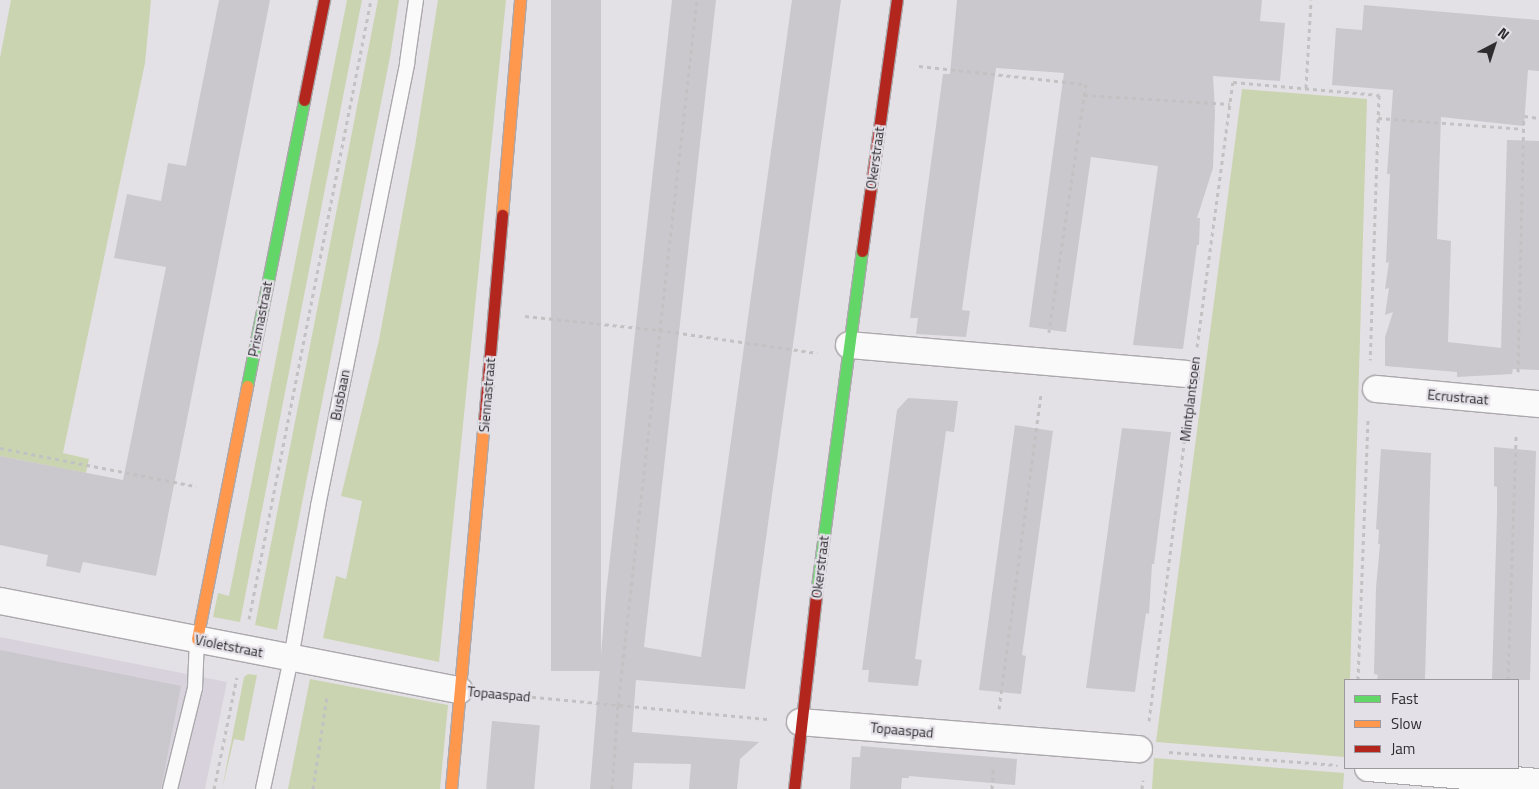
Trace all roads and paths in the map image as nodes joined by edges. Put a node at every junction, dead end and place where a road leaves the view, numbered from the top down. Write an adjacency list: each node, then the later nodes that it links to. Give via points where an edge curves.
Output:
1 (324, 0): 22 (street, Prismastraat)
2 (371, 0): 25 (path)
3 (416, 0): 26 (lane, Busbaan, via 407,63 318,506)
4 (520, 0): 13 (street, Siennastraat)
5 (697, 0): 14 (path)
6 (897, 0): 15 (street, Okerstraat)
7 (1311, 0): 8 (path)
8 (1306, 88): 10 (path, Mintplantsoen, via 1233,82); 11 (path, Mintplantsoen, via 1379,95)
9 (1084, 95): 10 (path)
10 (1230, 104): 16 (path, Mintplantsoen)
11 (1378, 118): 12 (path); 17 (path, Mintplantsoen)
12 (1523, 129)
13 (494, 313): 14 (path); 29 (street, Siennastraat)
14 (659, 330): 15 (path); 30 (path)
15 (848, 351): 16 (street); 31 (street, Okerstraat)
16 (1191, 365)
17 (1373, 379): 19 (street, Ecrustraat)
18 (1189, 404): 32 (path, Mintplantsoen)
19 (1539, 404)
20 (1368, 417): 28 (path)
21 (0, 448): 22 (path)
22 (226, 492): 24 (street, Prismastraat)
23 (0, 601): 24 (street, Violetstraat)
24 (197, 639): 25 (street, Violetstraat); 36 (lane, via 195,688)
25 (243, 649): 26 (street, Violetstraat); 37 (path)
26 (291, 658): 27 (street, Violetstraat); 38 (lane, Busbaan)
27 (331, 665): 29 (street, Violetstraat); 39 (path)
28 (1358, 679)
29 (459, 690): 30 (path, Topaaspad); 40 (street, Siennastraat)
30 (618, 705): 31 (path, Topaaspad); 41 (path)
31 (800, 722): 32 (street, Topaaspad); 42 (street, Okerstraat)
32 (1142, 749): 33 (path); 43 (path, Mintplantsoen)
33 (1344, 766)
34 (1380, 769): 35 (street)
35 (1539, 782)
36 (170, 789)
37 (214, 789)
38 (263, 789)
39 (313, 789)
40 (451, 789)
41 (612, 789)
42 (794, 789)
43 (1142, 789)

